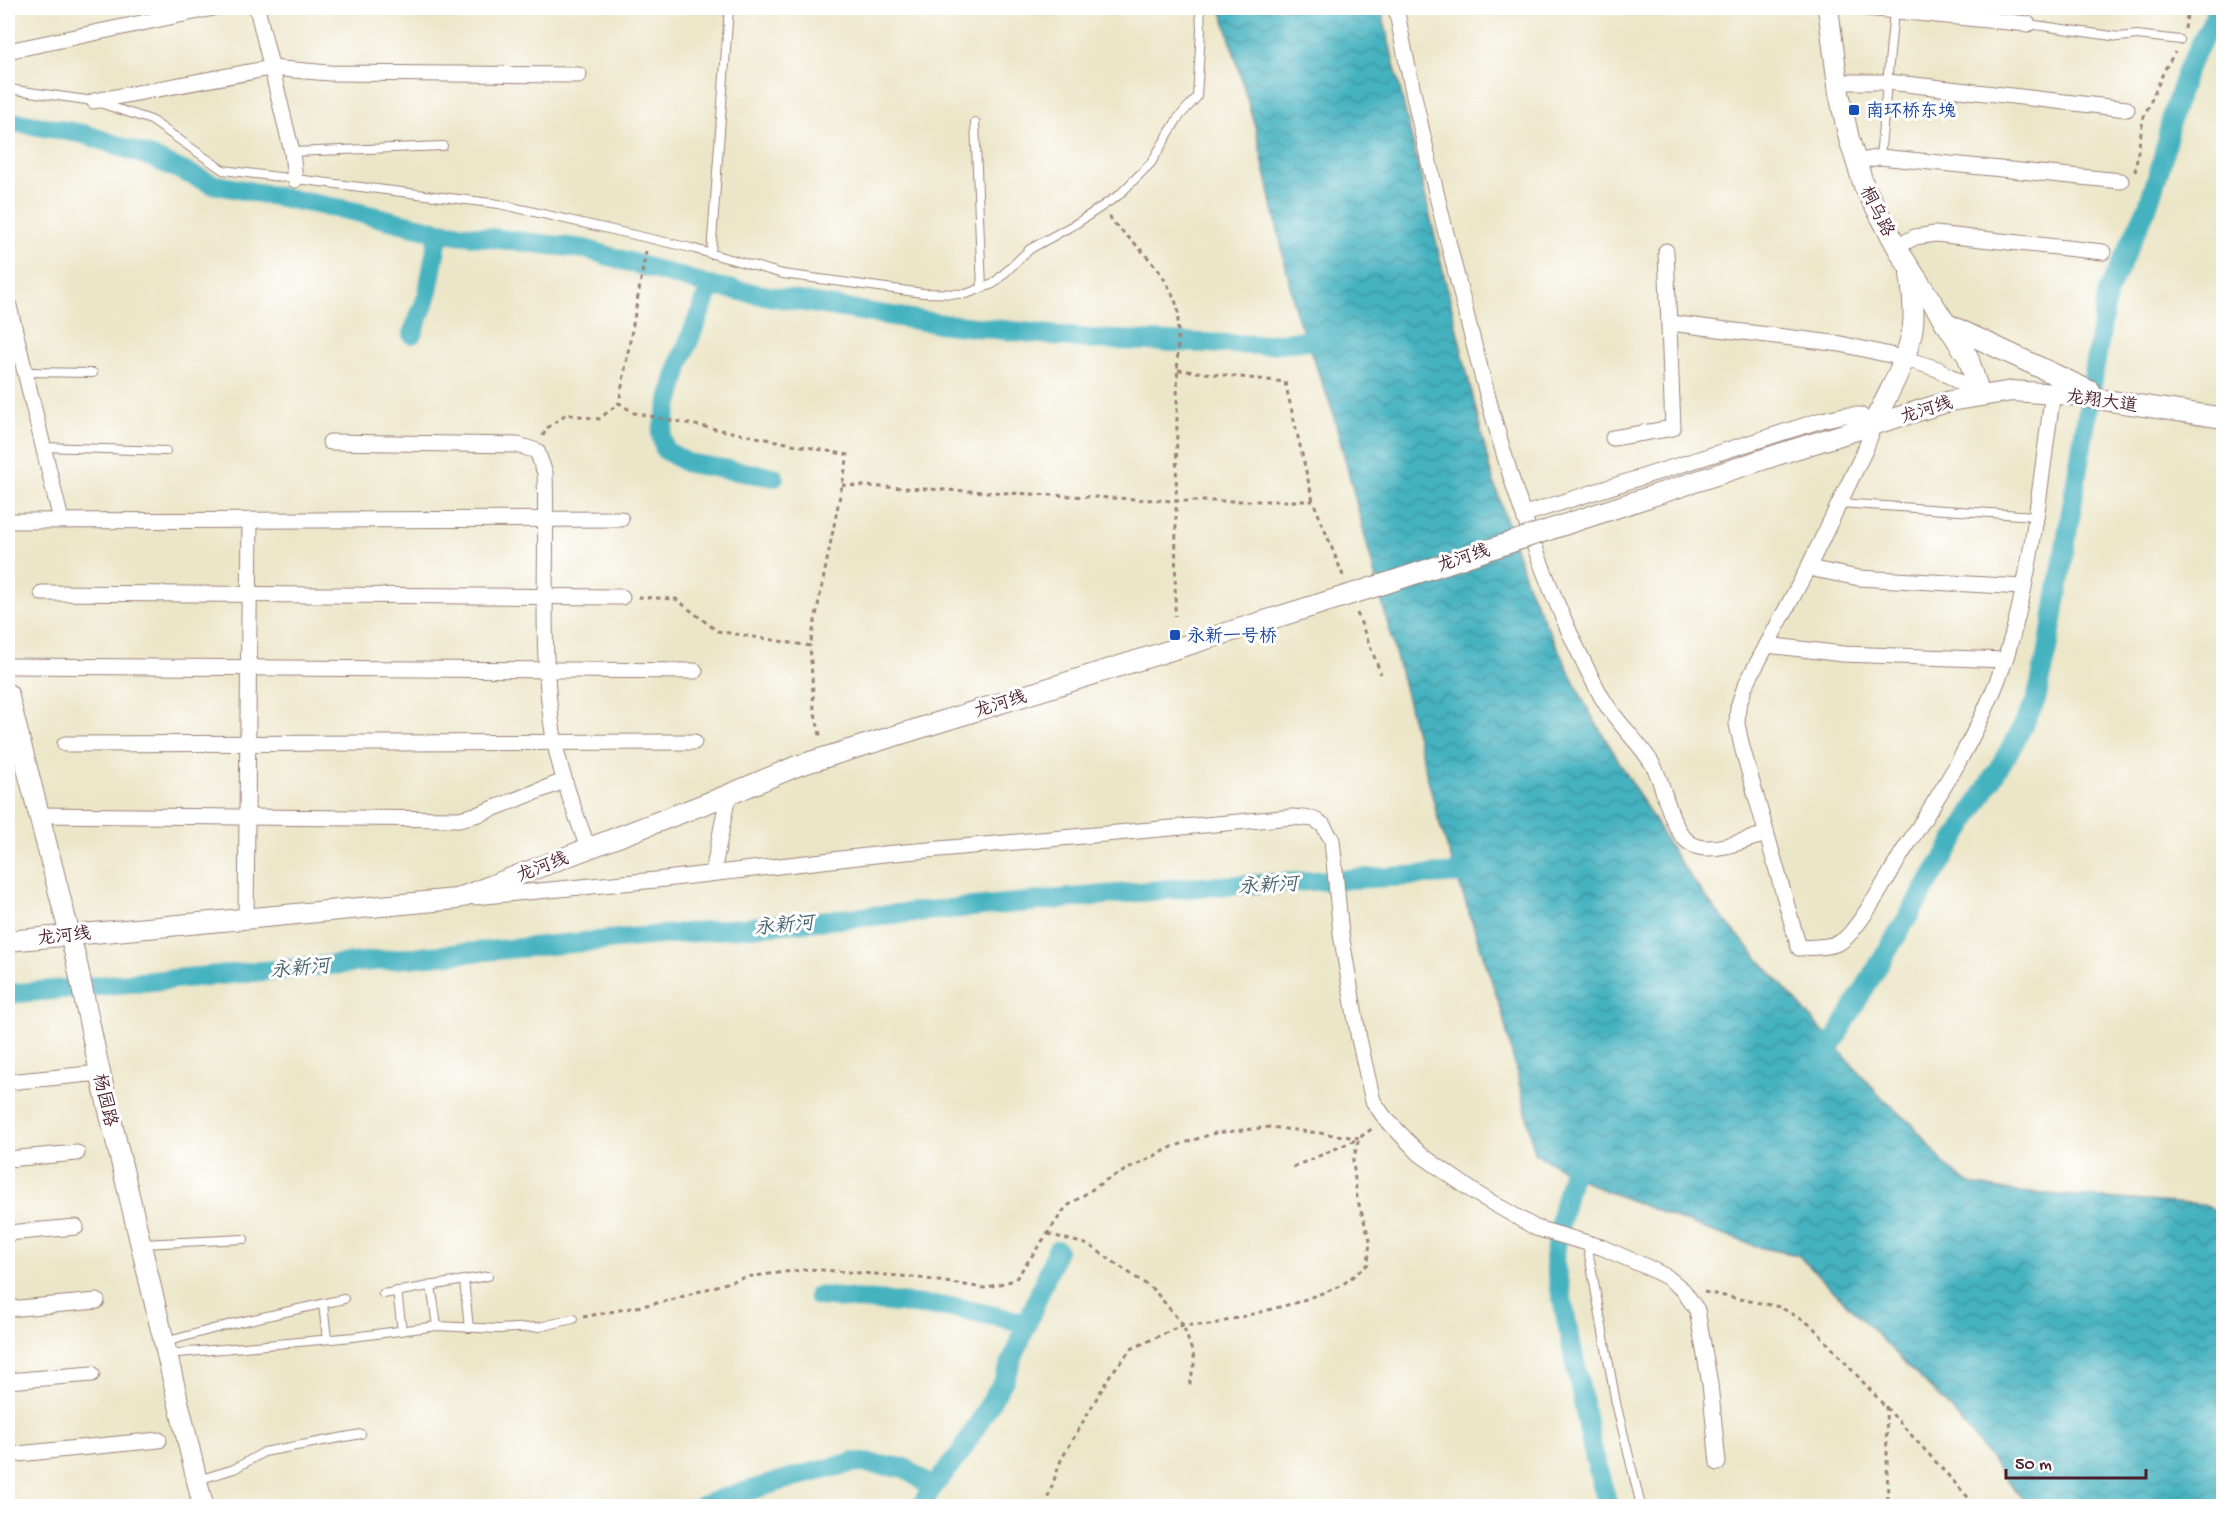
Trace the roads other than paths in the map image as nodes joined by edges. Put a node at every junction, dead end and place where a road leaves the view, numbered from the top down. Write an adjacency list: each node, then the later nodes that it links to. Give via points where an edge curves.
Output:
1 (213, 8): 12 (street)
2 (257, 8): 13 (street)
3 (729, 8): 30 (lane)
4 (1200, 8): 32 (lane, via 1197,97 1151,163 1119,195 1030,249 993,284)
5 (1396, 8): 49 (street, via 1414,102 1484,388)
6 (1828, 8): 15 (street, 桐乌路)
7 (1866, 8): 8 (street)
8 (1894, 11): 9 (street); 16 (lane)
9 (1963, 13): 10 (street)
10 (2028, 24): 11 (lane, via 2119,37)
11 (2181, 40)
12 (8, 51)
13 (271, 68): 14 (street, via 329,73); 18 (street); 22 (street)
14 (579, 75)
15 (1837, 82): 16 (street); 24 (street, 桐乌路)
16 (1888, 82): 19 (street); 23 (lane)
17 (8, 89): 18 (lane)
18 (94, 101): 25 (lane, via 151,120 223,170)
19 (2127, 109)
20 (975, 122): 32 (lane)
21 (443, 146): 22 (lane)
22 (292, 152): 25 (street)
23 (1880, 157): 24 (street); 26 (street)
24 (1856, 162): 27 (street, 桐乌路)
25 (295, 180): 30 (lane, via 499,204)
26 (2121, 181)
27 (1896, 247): 29 (street, via 1915,237 1935,234); 31 (street, 桐乌路)
28 (1666, 250): 34 (street)
29 (2103, 252)
30 (711, 254): 32 (lane, via 783,273 860,286 966,294)
31 (1909, 268): 35 (street, 桐乌路); 36 (street, via 1913,327)
32 (982, 288)
33 (8, 302): 37 (street)
34 (1670, 323): 36 (street, via 1841,344); 44 (street, via 1673,428)
35 (1944, 323): 39 (street, 桐乌路, via 1968,357); 41 (street)
36 (1903, 358): 39 (street, via 1938,369); 43 (street)
37 (25, 372): 38 (lane); 46 (street)
38 (93, 373)
39 (1980, 394): 40 (street, 龙翔大道); 43 (street, 龙河线)
40 (2062, 394): 41 (street, 龙翔大道); 50 (street)
41 (2111, 401): 42 (street, 龙翔大道)
42 (2223, 418)
43 (1872, 425): 48 (street); 49 (street, via 1860,415 1822,420); 74 (street, 龙河线, bridge, via 1387,583 826,756)
44 (1613, 438)
45 (330, 442): 55 (street, via 518,446 537,451 545,473)
46 (43, 447): 47 (lane); 53 (street)
47 (166, 452)
48 (1839, 503): 50 (lane); 56 (street)
49 (1525, 514): 77 (street, via 1566,626 1601,697 1655,766 1676,825 1699,848 1726,846)
50 (2035, 516): 57 (street)
51 (621, 519): 55 (street)
52 (8, 520): 53 (street)
53 (61, 520): 54 (street)
54 (250, 520): 55 (street); 59 (street)
55 (547, 520): 60 (street)
56 (1808, 568): 57 (street, via 1859,578); 62 (street)
57 (2024, 587): 63 (street)
58 (42, 593): 59 (street)
59 (249, 595): 60 (street); 65 (street)
60 (546, 596): 61 (street); 66 (street)
61 (622, 597)
62 (1767, 645): 63 (street, via 1843,654); 77 (street, via 1738,707 1737,724)
63 (2005, 660): 77 (street, via 1980,720 1936,801 1857,924 1840,942 1799,948)
64 (8, 666): 65 (street)
65 (248, 668): 66 (street); 71 (street)
66 (548, 670): 67 (street); 69 (street)
67 (695, 671)
68 (8, 694): 75 (street, 杨园路)
69 (555, 742): 70 (street); 71 (street); 73 (street)
70 (694, 742)
71 (248, 743): 72 (street); 76 (street)
72 (65, 744)
73 (564, 781): 76 (street, via 459,819); 78 (street)
74 (728, 795): 78 (street, 龙河线); 79 (street)
75 (38, 815): 76 (street); 82 (street, 杨园路)
76 (247, 817): 81 (street)
77 (1766, 834)
78 (588, 848): 80 (street, 龙河线)
79 (713, 873): 80 (street); 91 (street, via 1293,817 1314,819 1332,840 1340,921 1373,1101 1420,1154 1477,1194 1536,1228)
80 (456, 899): 81 (street, 龙河线)
81 (246, 918): 82 (street, 龙河线)
82 (69, 935): 83 (street, 龙河线); 84 (street, 杨园路)
83 (8, 941)
84 (100, 1073): 85 (street); 92 (street, 杨园路)
85 (8, 1082)
86 (77, 1153): 87 (street)
87 (8, 1159)
88 (76, 1227): 89 (street)
89 (8, 1233)
90 (244, 1239): 92 (lane)
91 (1583, 1241): 113 (street, via 1667,1277 1683,1290 1697,1310); 116 (lane)
92 (140, 1244): 107 (street, 杨园路)
93 (488, 1275): 94 (lane)
94 (464, 1280): 95 (lane); 104 (lane)
95 (431, 1285): 96 (lane); 103 (lane)
96 (397, 1291): 97 (lane); 105 (lane)
97 (383, 1294)
98 (344, 1299): 100 (lane)
99 (97, 1301): 101 (street)
100 (323, 1304): 106 (lane); 107 (lane, via 231,1324)
101 (8, 1310)
102 (573, 1319): 104 (lane, via 539,1327)
103 (437, 1326): 104 (lane); 105 (lane)
104 (469, 1328)
105 (402, 1331): 106 (lane)
106 (327, 1339): 107 (lane)
107 (165, 1348): 114 (street, 杨园路)
108 (92, 1374): 109 (street)
109 (8, 1381)
110 (361, 1434): 114 (lane, via 264,1452 234,1469)
111 (159, 1440): 112 (street)
112 (8, 1455)
113 (1718, 1463)
114 (196, 1480): 115 (street, 杨园路)
115 (203, 1506)
116 (1641, 1506)

